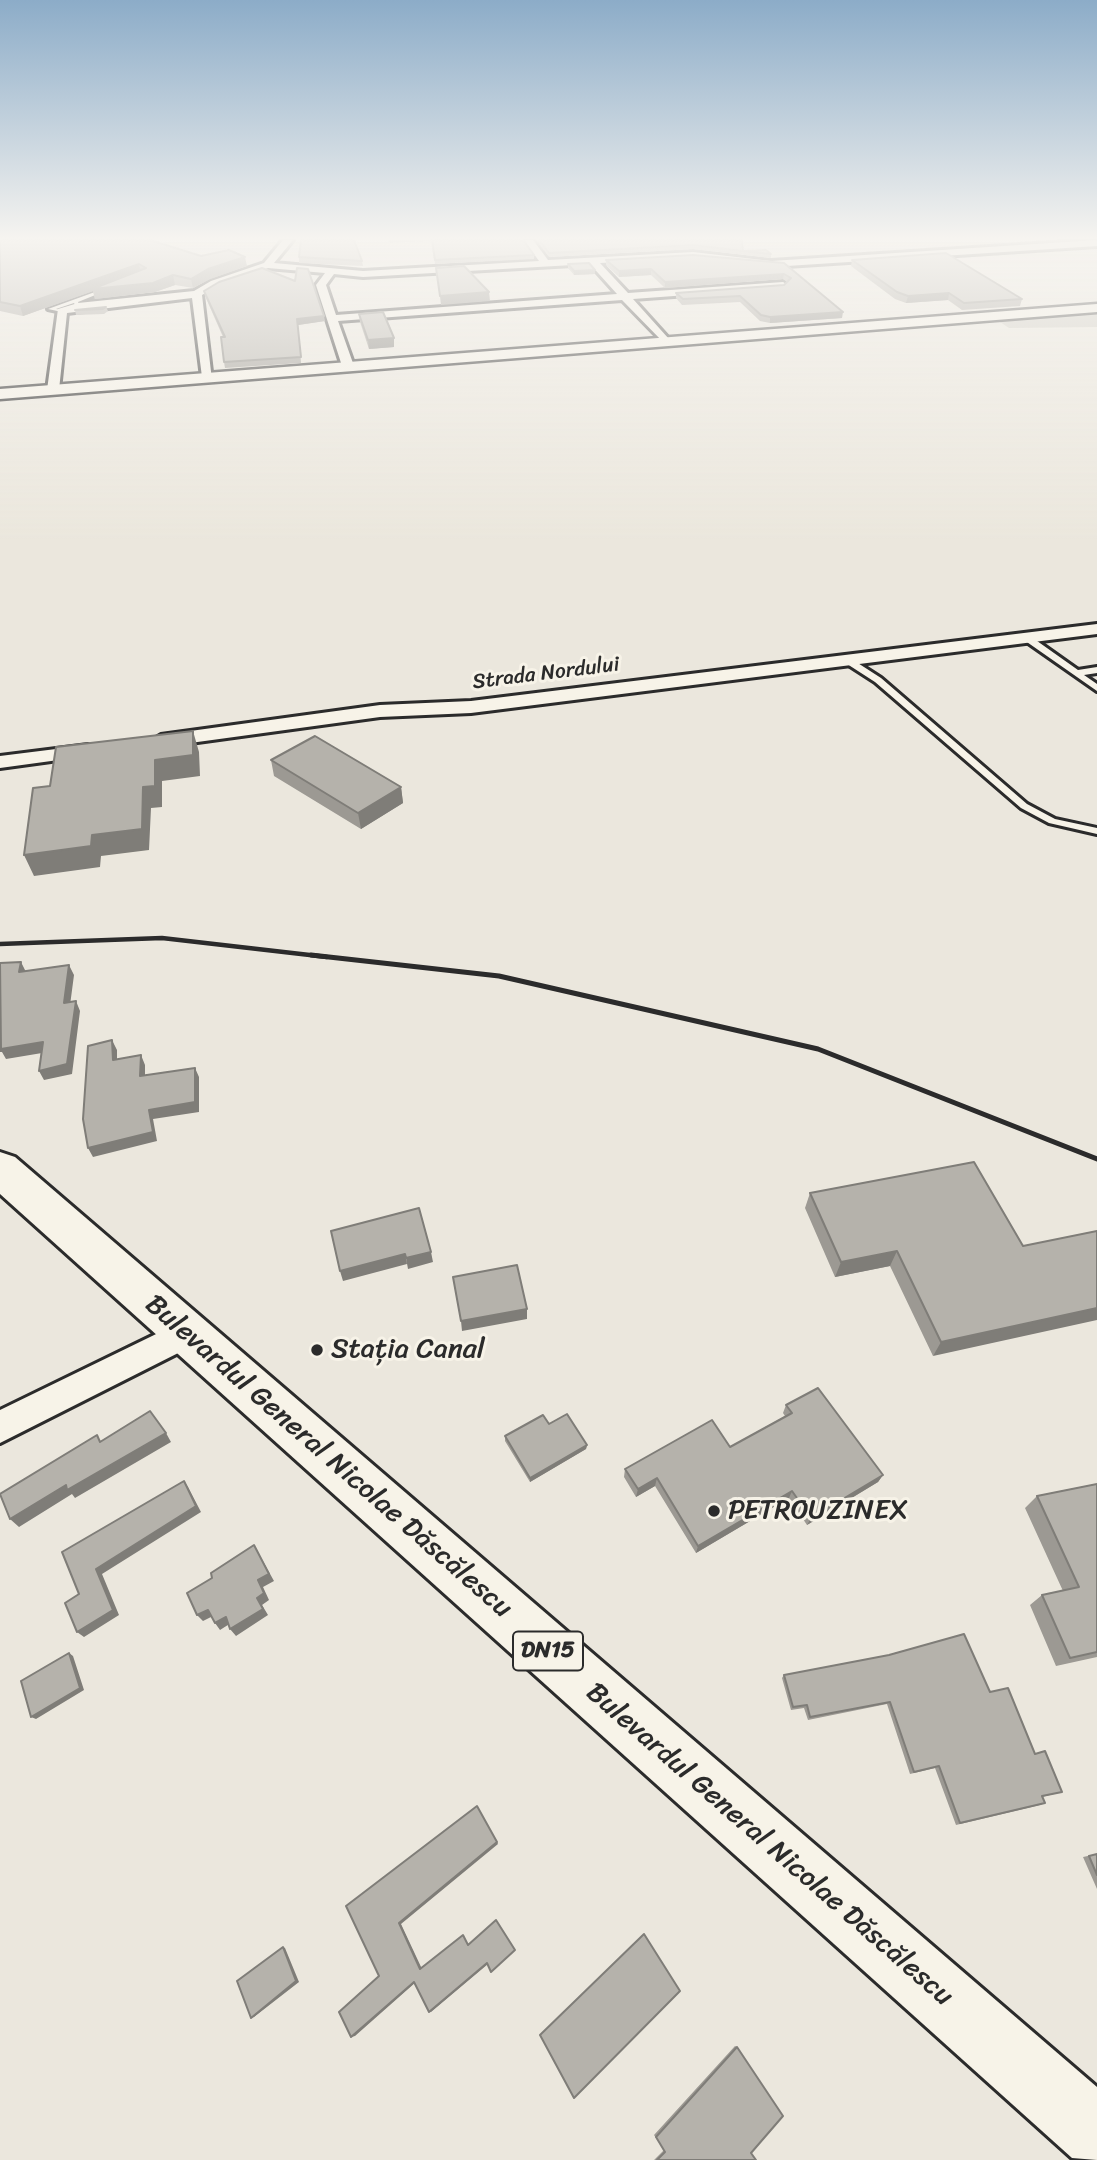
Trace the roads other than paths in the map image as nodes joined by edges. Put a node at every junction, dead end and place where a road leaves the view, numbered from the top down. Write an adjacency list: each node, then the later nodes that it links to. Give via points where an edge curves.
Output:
1 (59, 341): 7 (street)
2 (203, 341): 6 (street)
3 (340, 341): 5 (street)
4 (665, 341): 5 (main road)
5 (348, 366): 6 (main road)
6 (208, 377): 7 (main road)
7 (53, 390): 8 (main road)
8 (0, 394)
9 (1097, 629): 10 (street, Strada Nordului)
10 (1027, 638): 11 (street, Strada Nordului); 13 (lane)
11 (847, 660): 15 (street, Strada Nordului, via 471,706 380,711); 18 (lane, via 878,680 1024,806 1052,821)
12 (1097, 670): 13 (lane)
13 (1077, 673): 14 (lane)
14 (1097, 688)
15 (147, 743)
16 (107, 748): 17 (street)
17 (0, 762)
18 (1097, 831)
19 (0, 1169): 20 (main road, Bulevardul General Nicolae Dăscălescu / DN15)
20 (187, 1333): 21 (street); 22 (main road, Bulevardul General Nicolae Dăscălescu / DN15)
21 (0, 1427)
22 (1097, 2133)

